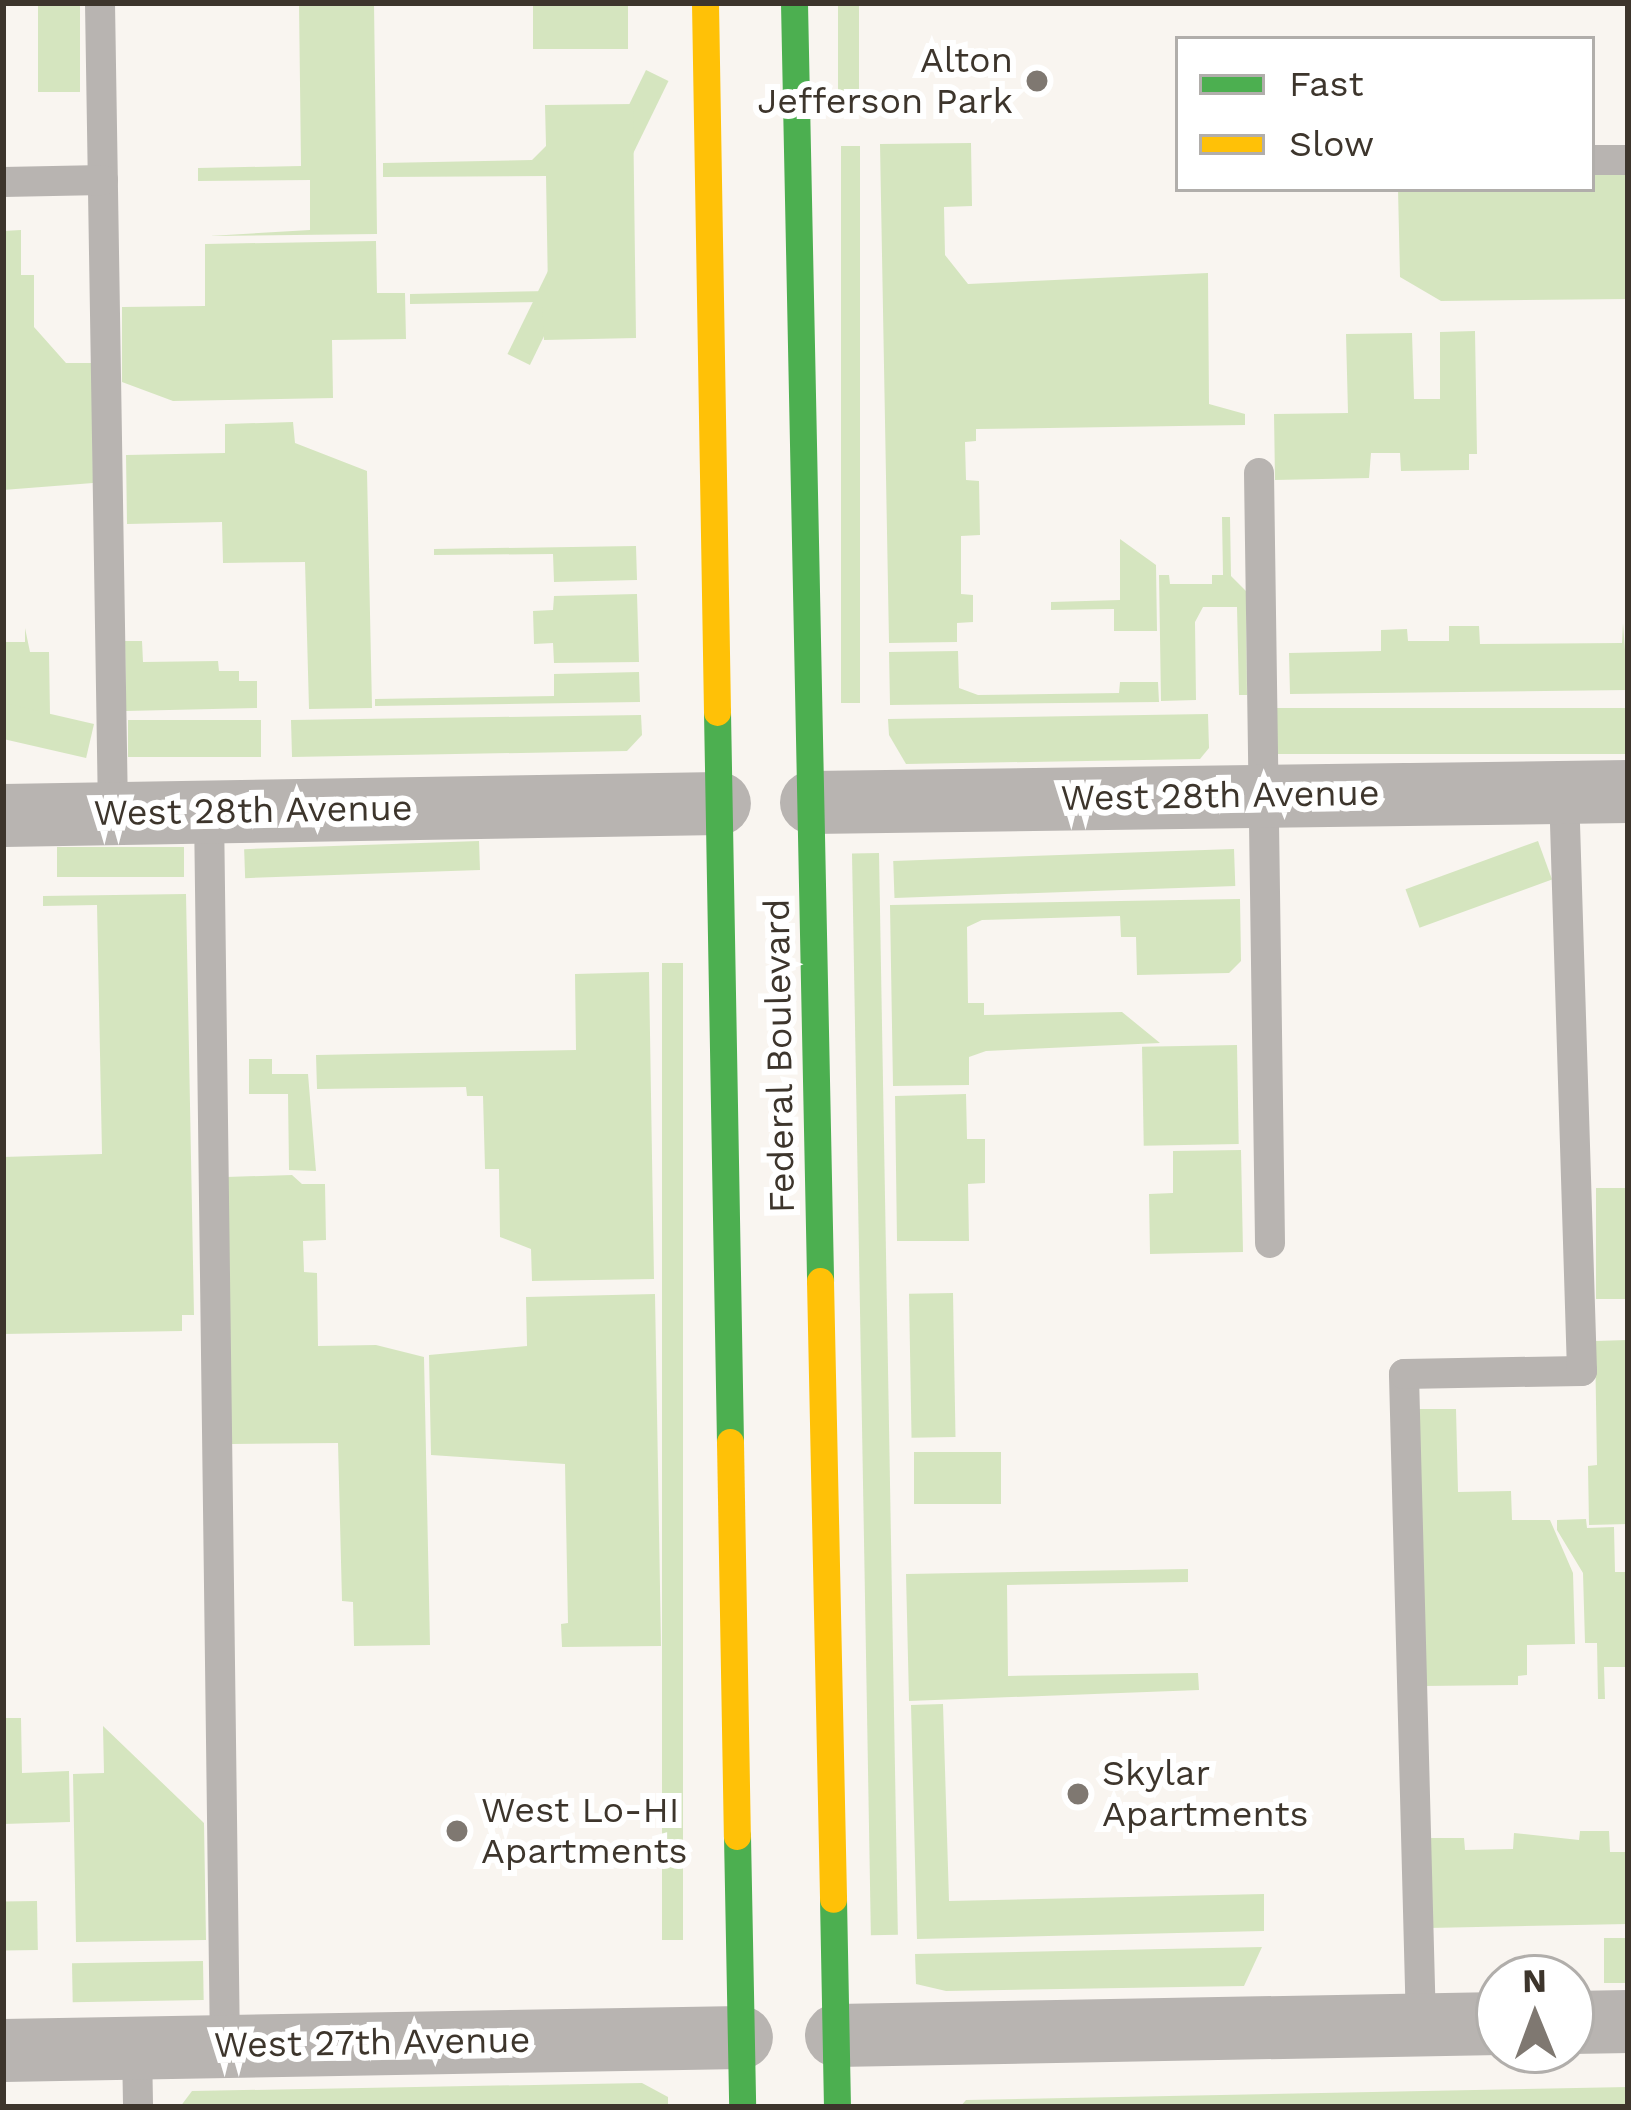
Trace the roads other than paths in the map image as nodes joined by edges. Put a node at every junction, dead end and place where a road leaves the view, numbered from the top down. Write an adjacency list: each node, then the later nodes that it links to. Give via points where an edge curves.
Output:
1 (100, 3): 6 (lane)
2 (705, 3): 13 (main road, Federal Boulevard)
3 (794, 3): 12 (main road, Federal Boulevard)
4 (1595, 160): 5 (lane)
5 (1628, 160)
6 (103, 180): 7 (lane); 15 (lane)
7 (3, 182)
8 (1259, 473): 11 (lane)
9 (1628, 790): 10 (street, West 28th Avenue)
10 (1564, 791): 11 (street, West 28th Avenue); 21 (lane, via 1582,1371 1404,1374)
11 (1264, 796): 12 (street, West 28th Avenue); 17 (lane)
12 (811, 802): 22 (main road, Federal Boulevard)
13 (719, 803): 14 (street, West 28th Avenue); 23 (main road, Federal Boulevard)
14 (209, 811): 15 (street, West 28th Avenue); 24 (lane)
15 (113, 813): 16 (street, West 28th Avenue)
16 (3, 814)
17 (1270, 1243)
18 (1628, 2021): 19 (street)
19 (1595, 2022)
20 (1475, 2024): 21 (street)
21 (1421, 2025): 22 (street)
22 (836, 2035): 28 (main road, Federal Boulevard)
23 (741, 2037): 24 (street, West 27th Avenue); 27 (main road, Federal Boulevard)
24 (225, 2046): 26 (street, West 27th Avenue)
25 (3, 2050): 26 (street, West 27th Avenue)
26 (137, 2077)
27 (742, 2107)
28 (838, 2107)

